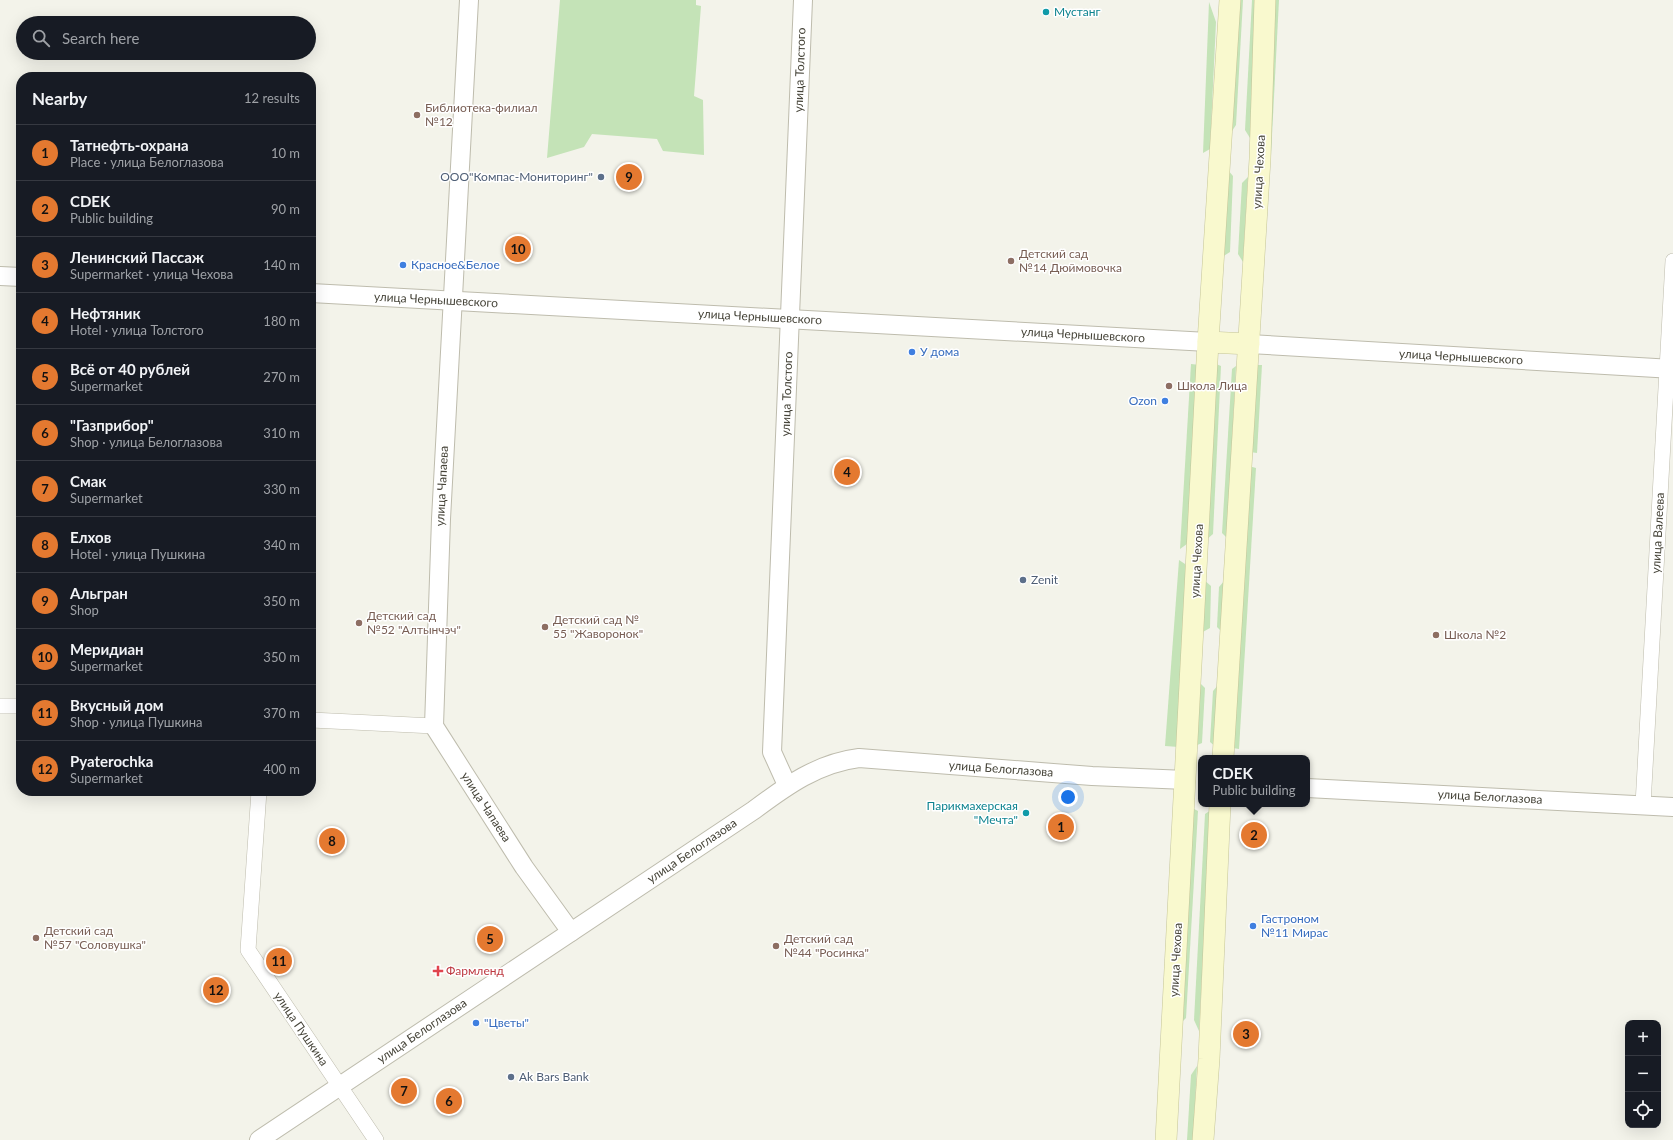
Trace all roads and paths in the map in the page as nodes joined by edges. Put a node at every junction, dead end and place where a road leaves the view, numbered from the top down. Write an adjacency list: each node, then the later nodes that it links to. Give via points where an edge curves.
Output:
1 (468, 0): 9 (street, улица Чапаева)
2 (803, 0): 10 (street, улица Толстого)
3 (1230, 0): 11 (main road, улица Чехова)
4 (1265, 0): 12 (main road, улица Чехова, via 1260,158)
5 (1673, 261): 13 (street, улица Валеева)
6 (0, 276): 7 (street)
7 (16, 277)
8 (316, 293): 9 (street, улица Чернышевского)
9 (452, 301): 10 (street, улица Чернышевского); 17 (street, улица Чапаева, via 440,519)
10 (790, 319): 11 (street, улица Чернышевского); 20 (street, улица Толстого, via 772,752)
11 (1208, 342): 12 (main road); 19 (main road, улица Чехова)
12 (1249, 344): 13 (street, улица Чернышевского); 18 (main road, улица Чехова)
13 (1670, 369): 23 (street, улица Валеева)
14 (0, 706): 15 (street)
15 (16, 706)
16 (316, 720): 17 (street)
17 (434, 726): 26 (street, улица Чапаева, via 524,867)
18 (1223, 755)
19 (1193, 781): 20 (street, улица Белоглазова, via 858,758 828,765); 30 (main road, улица Чехова)
20 (787, 785): 26 (street, улица Белоглазова, via 754,810)
21 (1310, 788): 23 (street, улица Белоглазова)
22 (259, 796): 27 (street, улица Пушкина, via 248,950)
23 (1643, 805): 25 (street, улица Белоглазова)
24 (1220, 807): 31 (main road)
25 (1673, 807)
26 (571, 932): 27 (street, улица Белоглазова)
27 (340, 1086): 28 (street, улица Белоглазова); 29 (street, улица Пушкина)
28 (259, 1140)
29 (376, 1140)
30 (1166, 1140)
31 (1203, 1140)

